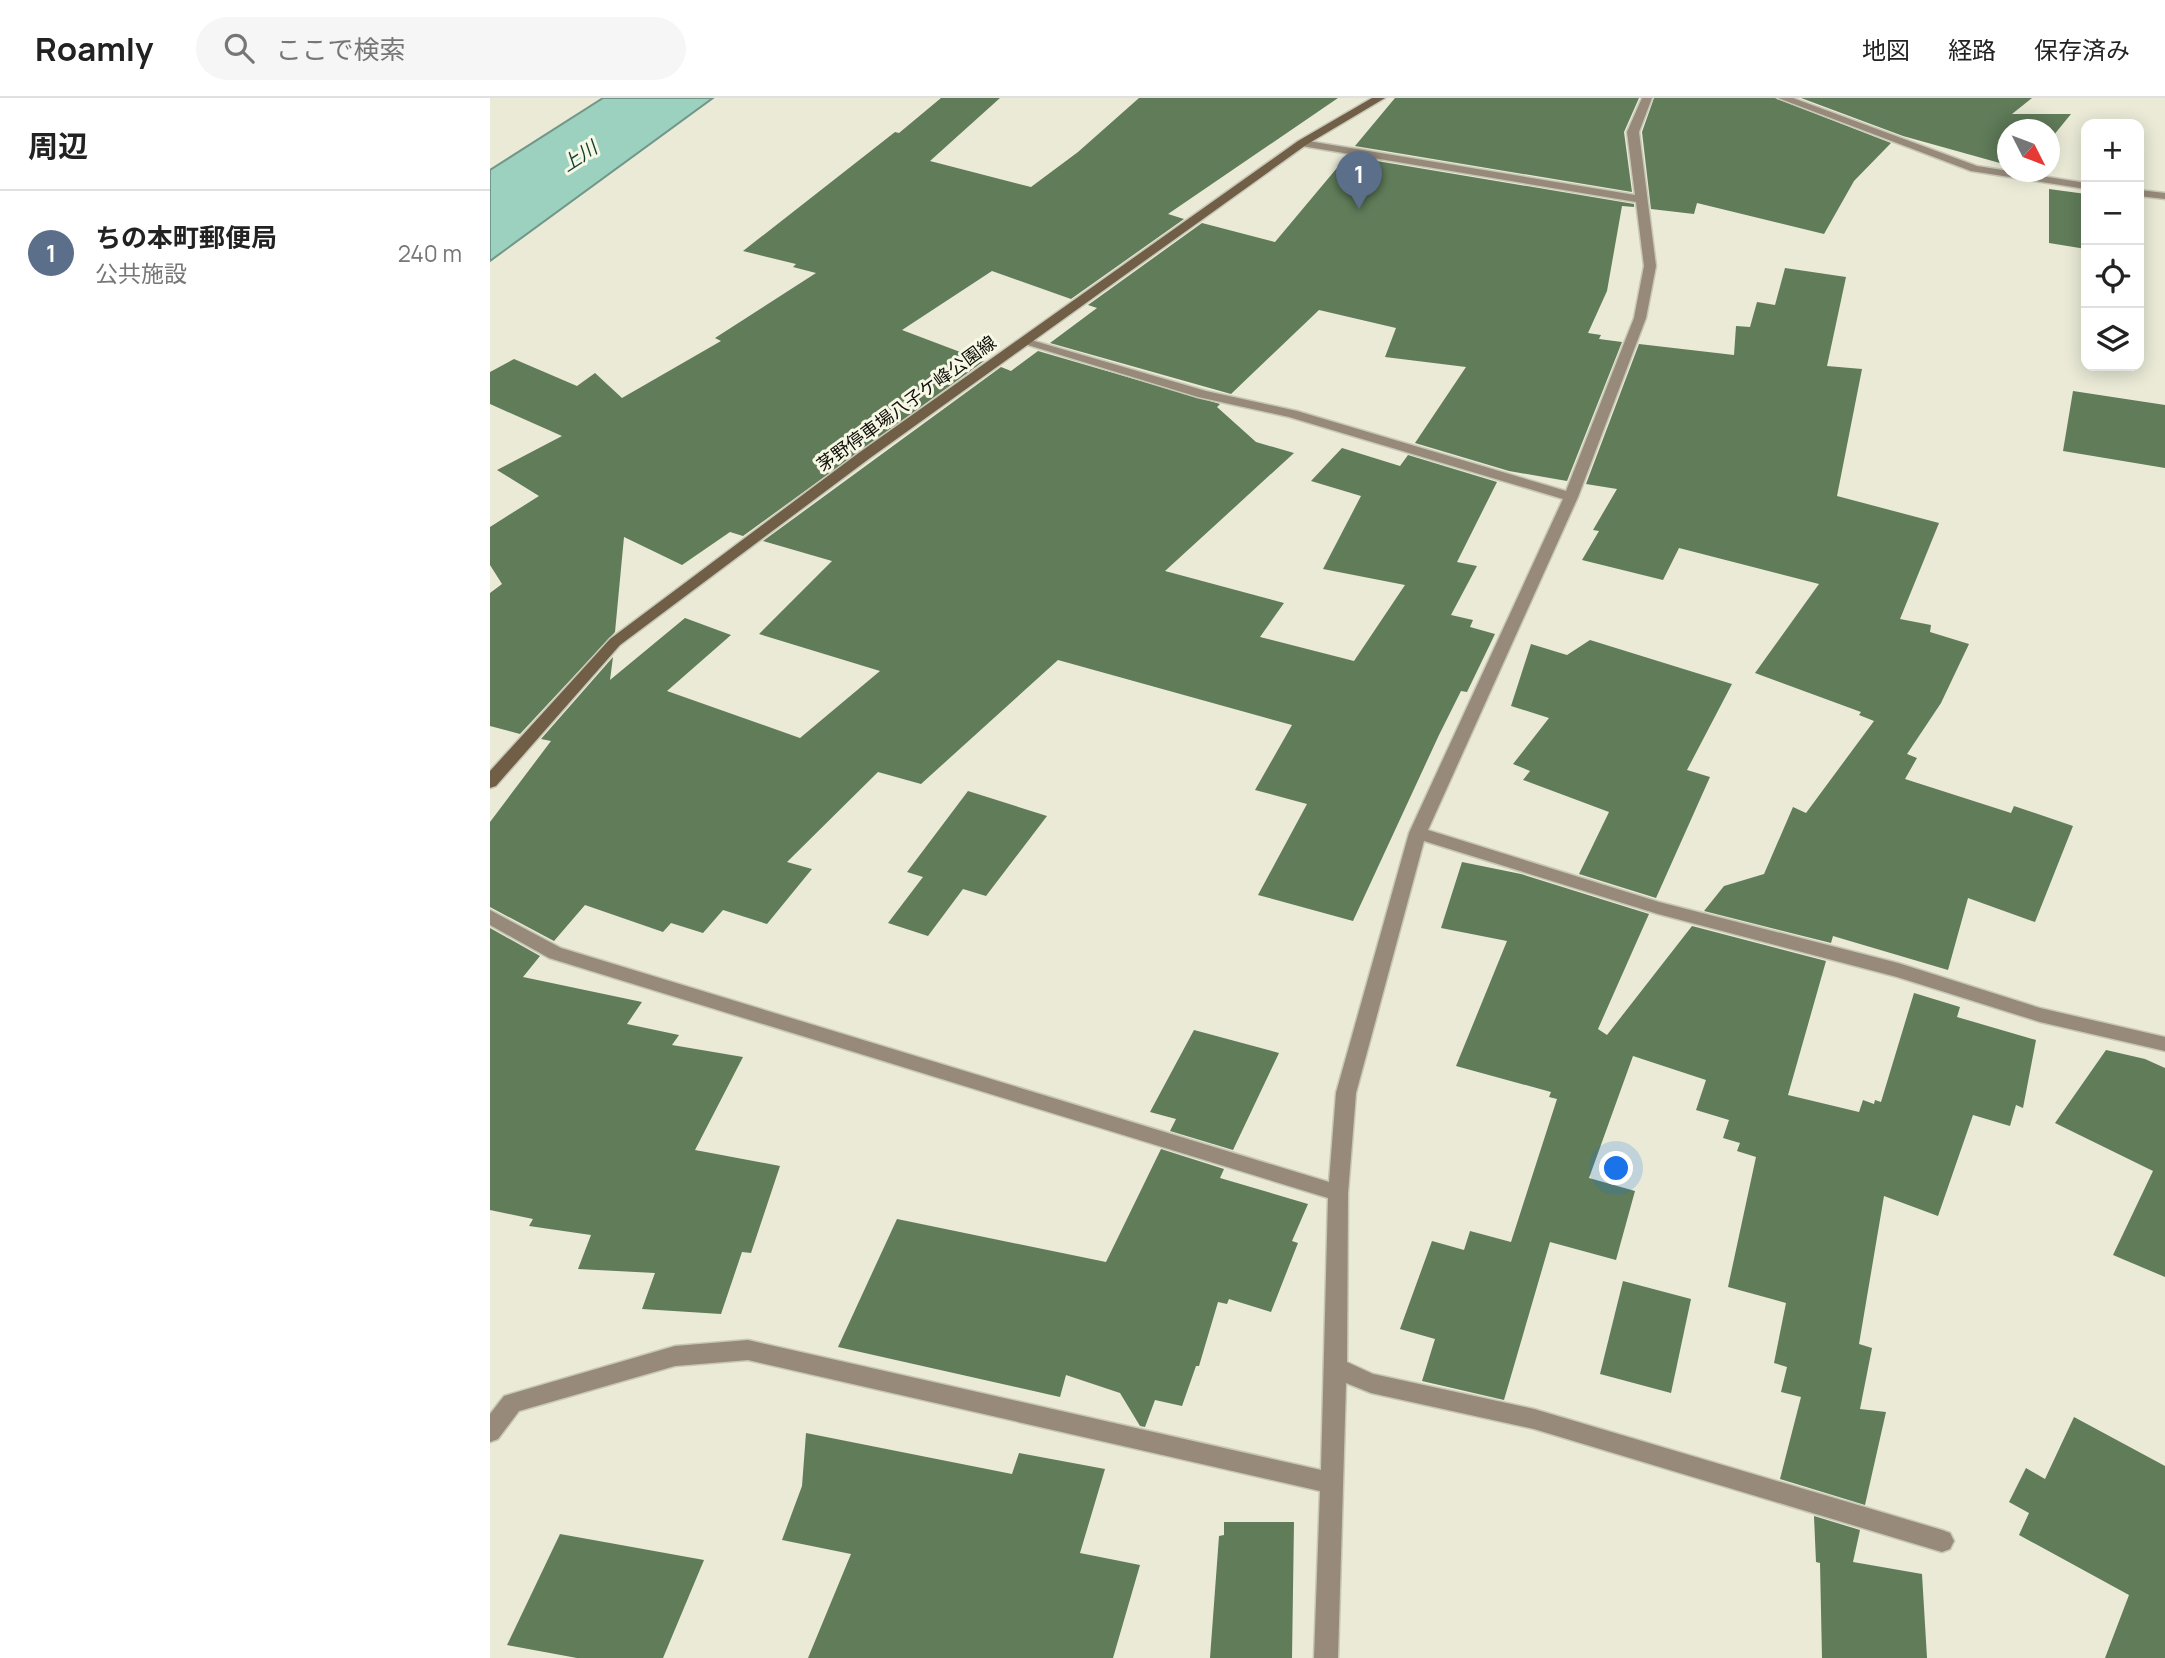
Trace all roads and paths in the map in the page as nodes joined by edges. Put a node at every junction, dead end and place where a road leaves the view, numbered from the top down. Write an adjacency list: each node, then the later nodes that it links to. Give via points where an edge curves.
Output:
1 (1380, 98): 4 (main road, 茅野停車場八子ケ峰公園線)
2 (1647, 98): 8 (street, via 1633,132)
3 (1783, 98): 5 (street, via 1975,169)
4 (1302, 143): 8 (street); 9 (main road, 茅野停車場八子ケ峰公園線)
5 (2081, 185)
6 (2144, 194): 7 (street)
7 (2165, 196)
8 (1642, 200): 10 (street, via 1650,266 1640,318)
9 (1024, 342): 10 (street, via 1203,394 1292,414); 11 (main road, 茅野停車場八子ケ峰公園線, via 615,642)
10 (1571, 497): 12 (street)
11 (490, 782)
12 (1418, 833): 14 (street, via 1658,908 1898,970 2040,1015); 15 (street, via 1346,1093)
13 (490, 917): 15 (street, via 555,953)
14 (2165, 1044)
15 (1338, 1193): 16 (street)
16 (1336, 1368): 18 (street); 19 (street, via 1371,1383 1534,1419)
17 (490, 1432): 18 (street, via 512,1404 675,1356 748,1350)
18 (1331, 1483): 20 (street)
19 (1942, 1541)
20 (1326, 1658)

